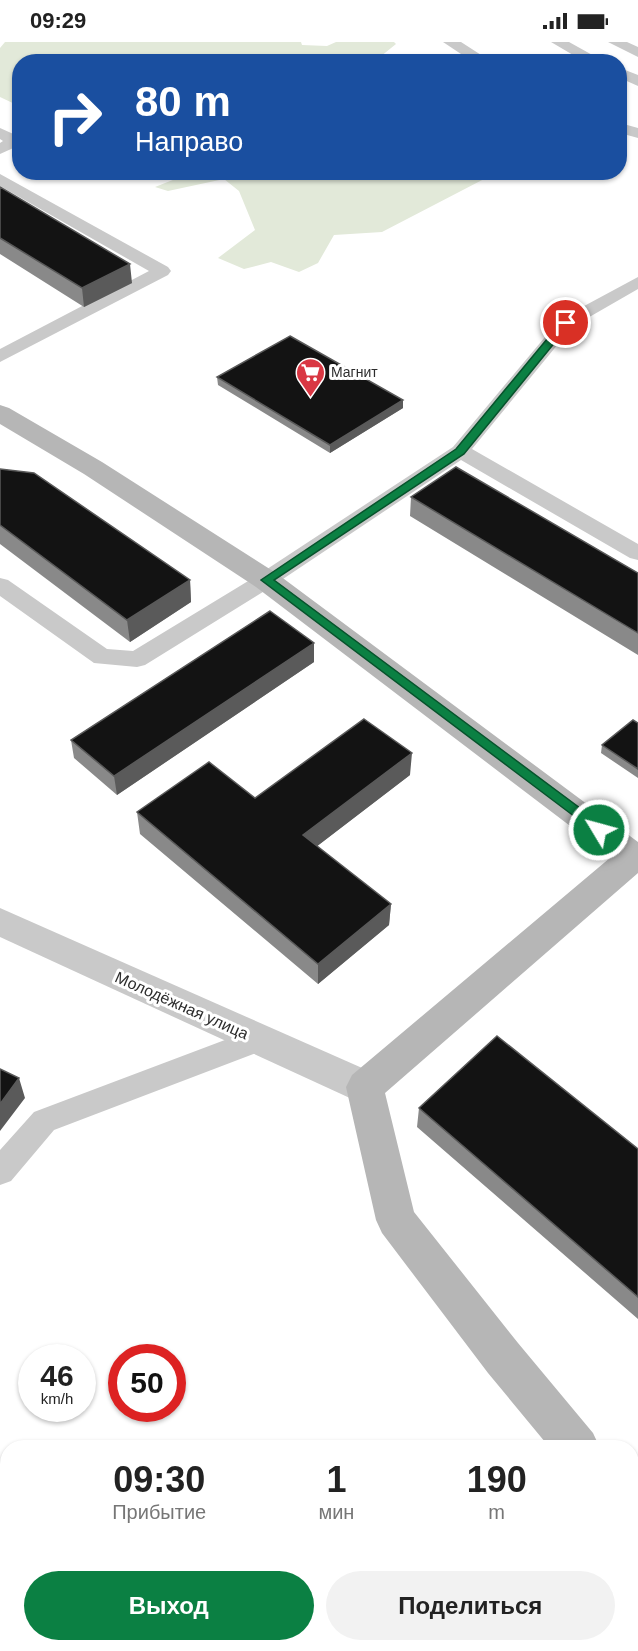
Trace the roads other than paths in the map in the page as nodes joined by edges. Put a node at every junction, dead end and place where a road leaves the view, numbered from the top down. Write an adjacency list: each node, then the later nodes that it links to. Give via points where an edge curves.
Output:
1 (450, 42): 5 (lane)
2 (558, 42): 6 (lane)
3 (615, 42): 4 (lane)
4 (638, 53)
5 (471, 54)
6 (582, 54)
7 (0, 179): 9 (lane, via 162,271)
8 (638, 282): 11 (lane, via 566,323)
9 (0, 356)
10 (0, 413): 13 (main road)
11 (460, 451): 12 (lane); 13 (lane)
12 (638, 553)
13 (266, 580): 14 (lane, via 137,659 102,657); 15 (main road)
14 (0, 585)
15 (636, 857): 18 (main road)
16 (0, 922): 17 (street, Молодёжная улица)
17 (259, 1039): 18 (street, Молодёжная улица); 19 (lane, via 44,1121)
18 (365, 1087): 20 (main road, via 396,1220)
19 (0, 1171)
20 (564, 1440)

